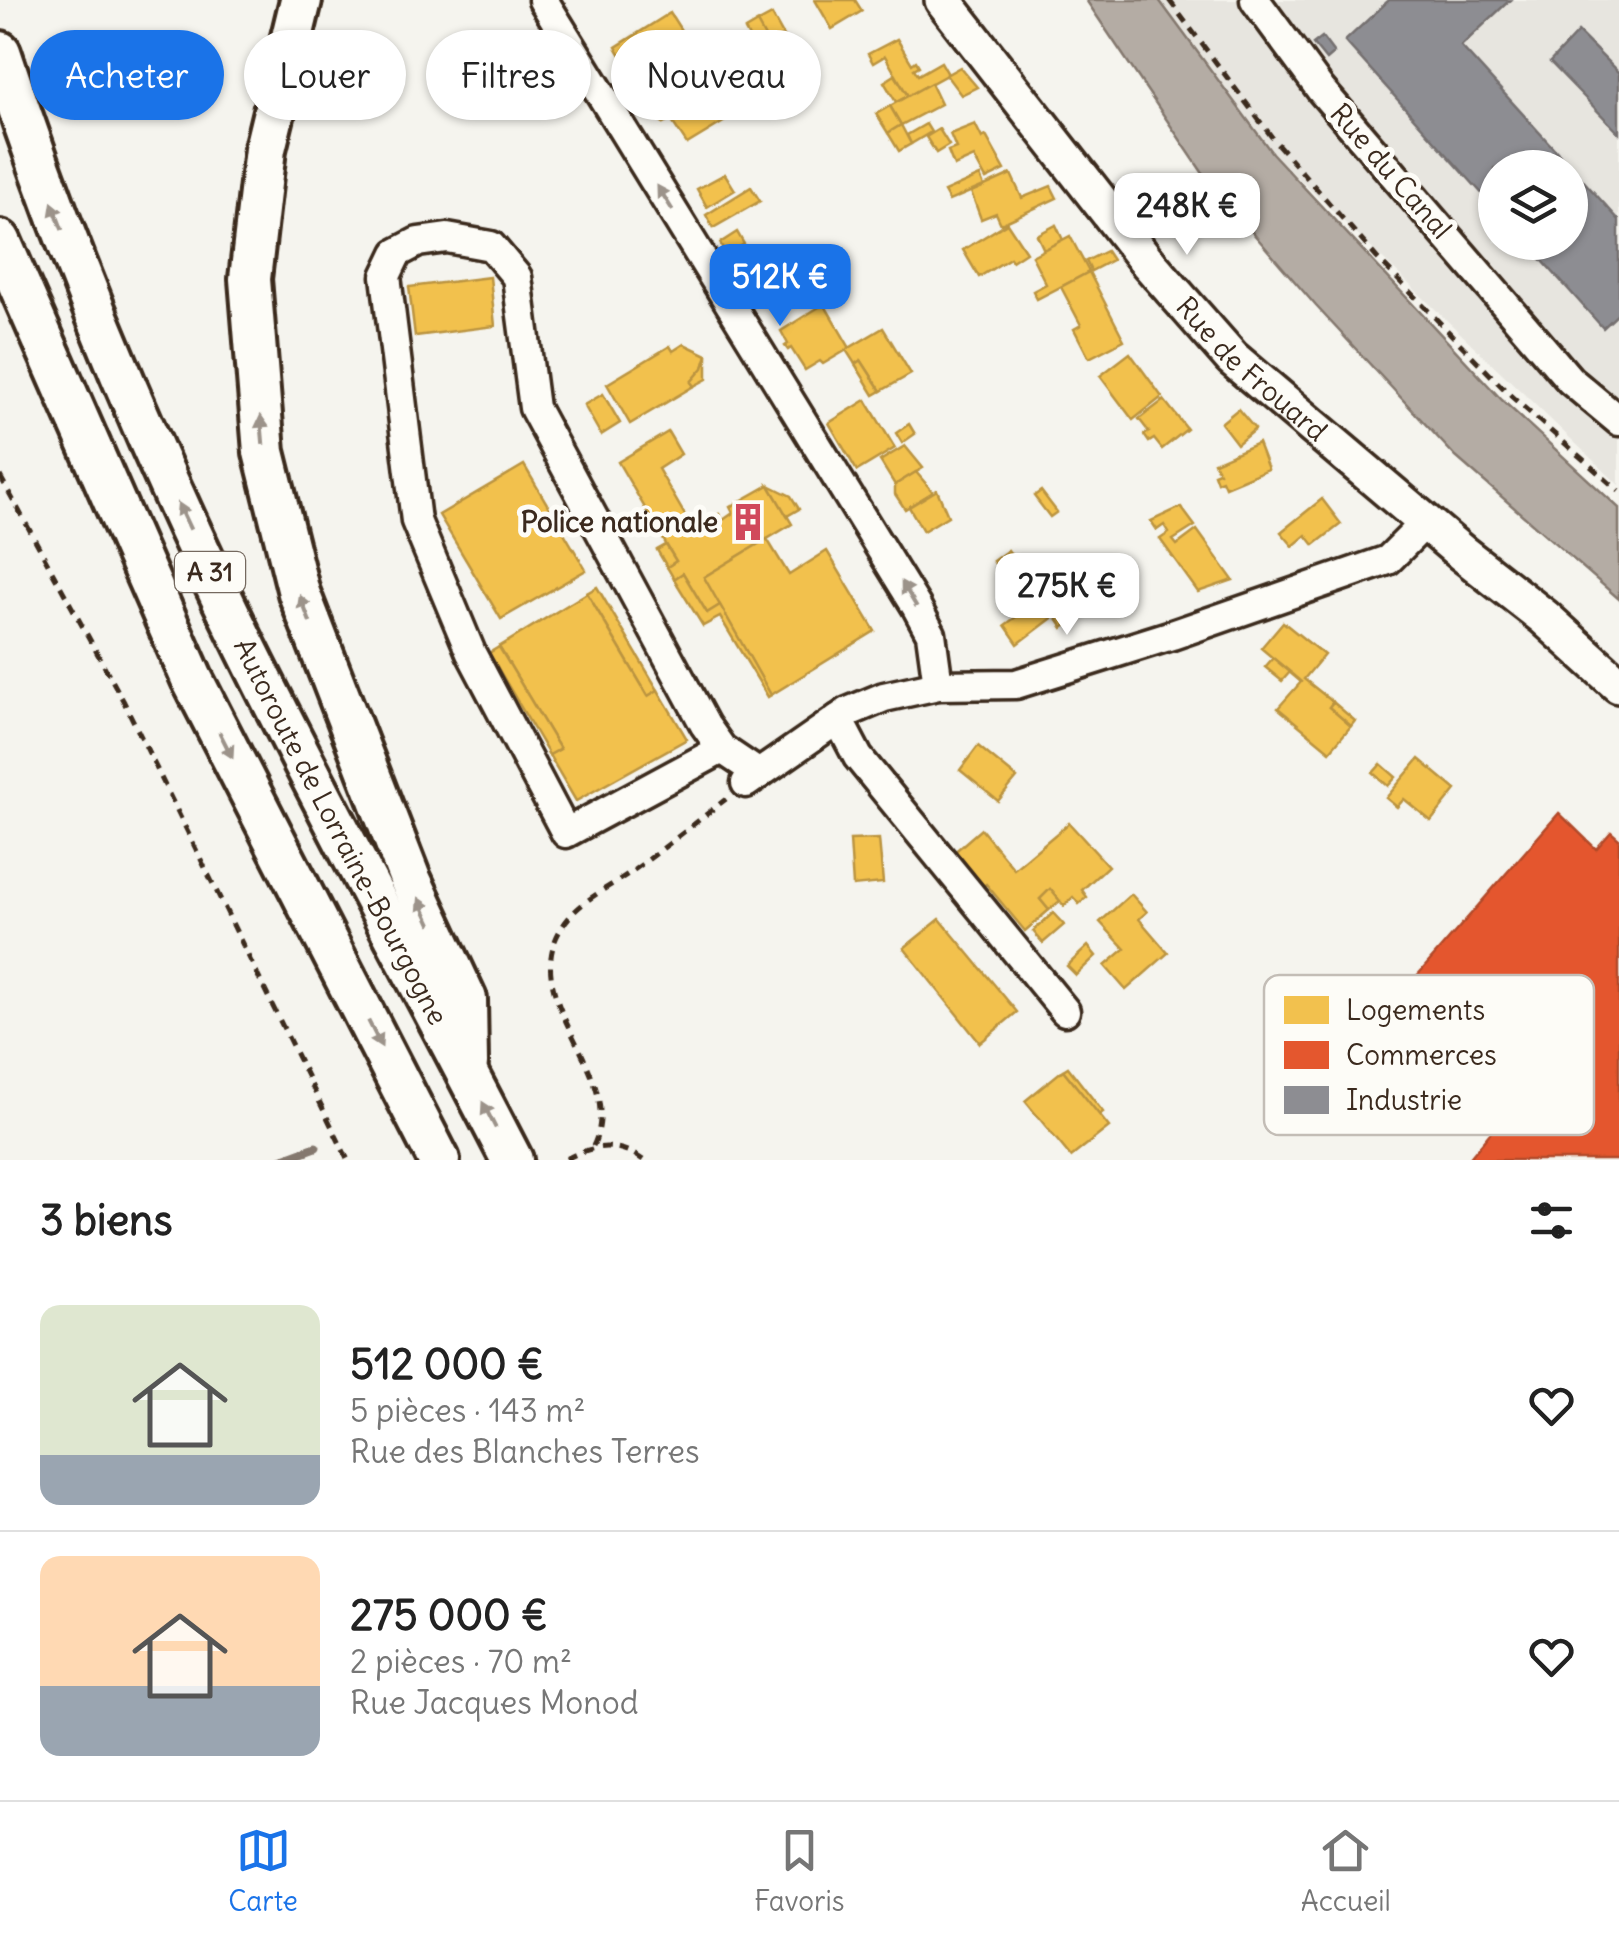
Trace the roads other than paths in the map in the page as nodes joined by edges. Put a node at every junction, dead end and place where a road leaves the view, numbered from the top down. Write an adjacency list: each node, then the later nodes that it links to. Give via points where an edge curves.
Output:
1 (301, 0): 16 (highway, one-way to 1, via 466,999 410,879 299,593 264,452 250,279 264,150)
2 (543, 0): 11 (street, one-way to 2, via 930,634 916,606)
3 (944, 0): 9 (main road, Rue de Frouard, via 1144,259 1232,358)
4 (1255, 0): 8 (street, Rue du Canal, via 1321,90 1545,352)
5 (0, 52): 16 (highway, Autoroute de Lorraine-Bourgogne / A 31, one-way to 5, via 246,649 162,470 95,314)
6 (0, 241): 10 (highway, A 31)
7 (0, 308): 10 (highway, via 76,482)
8 (1619, 421)
9 (1426, 522): 11 (street, via 1388,560 1172,635 1016,684); 12 (main road, Rue de Frouard)
10 (192, 679): 17 (highway, A 31, one-way to 17)
11 (938, 685): 13 (street, via 884,696)
12 (1619, 685)
13 (838, 719): 14 (street, via 752,779); 15 (street, via 858,757)
14 (722, 749): 14 (street, via 534,408 518,277 491,246 447,238 396,253 386,276 416,521 471,652 566,833)
15 (1065, 1011)
16 (467, 1070): 18 (highway, Autoroute de Lorraine-Bourgogne / A 31, one-way to 16)
17 (440, 1160)
18 (512, 1160)

